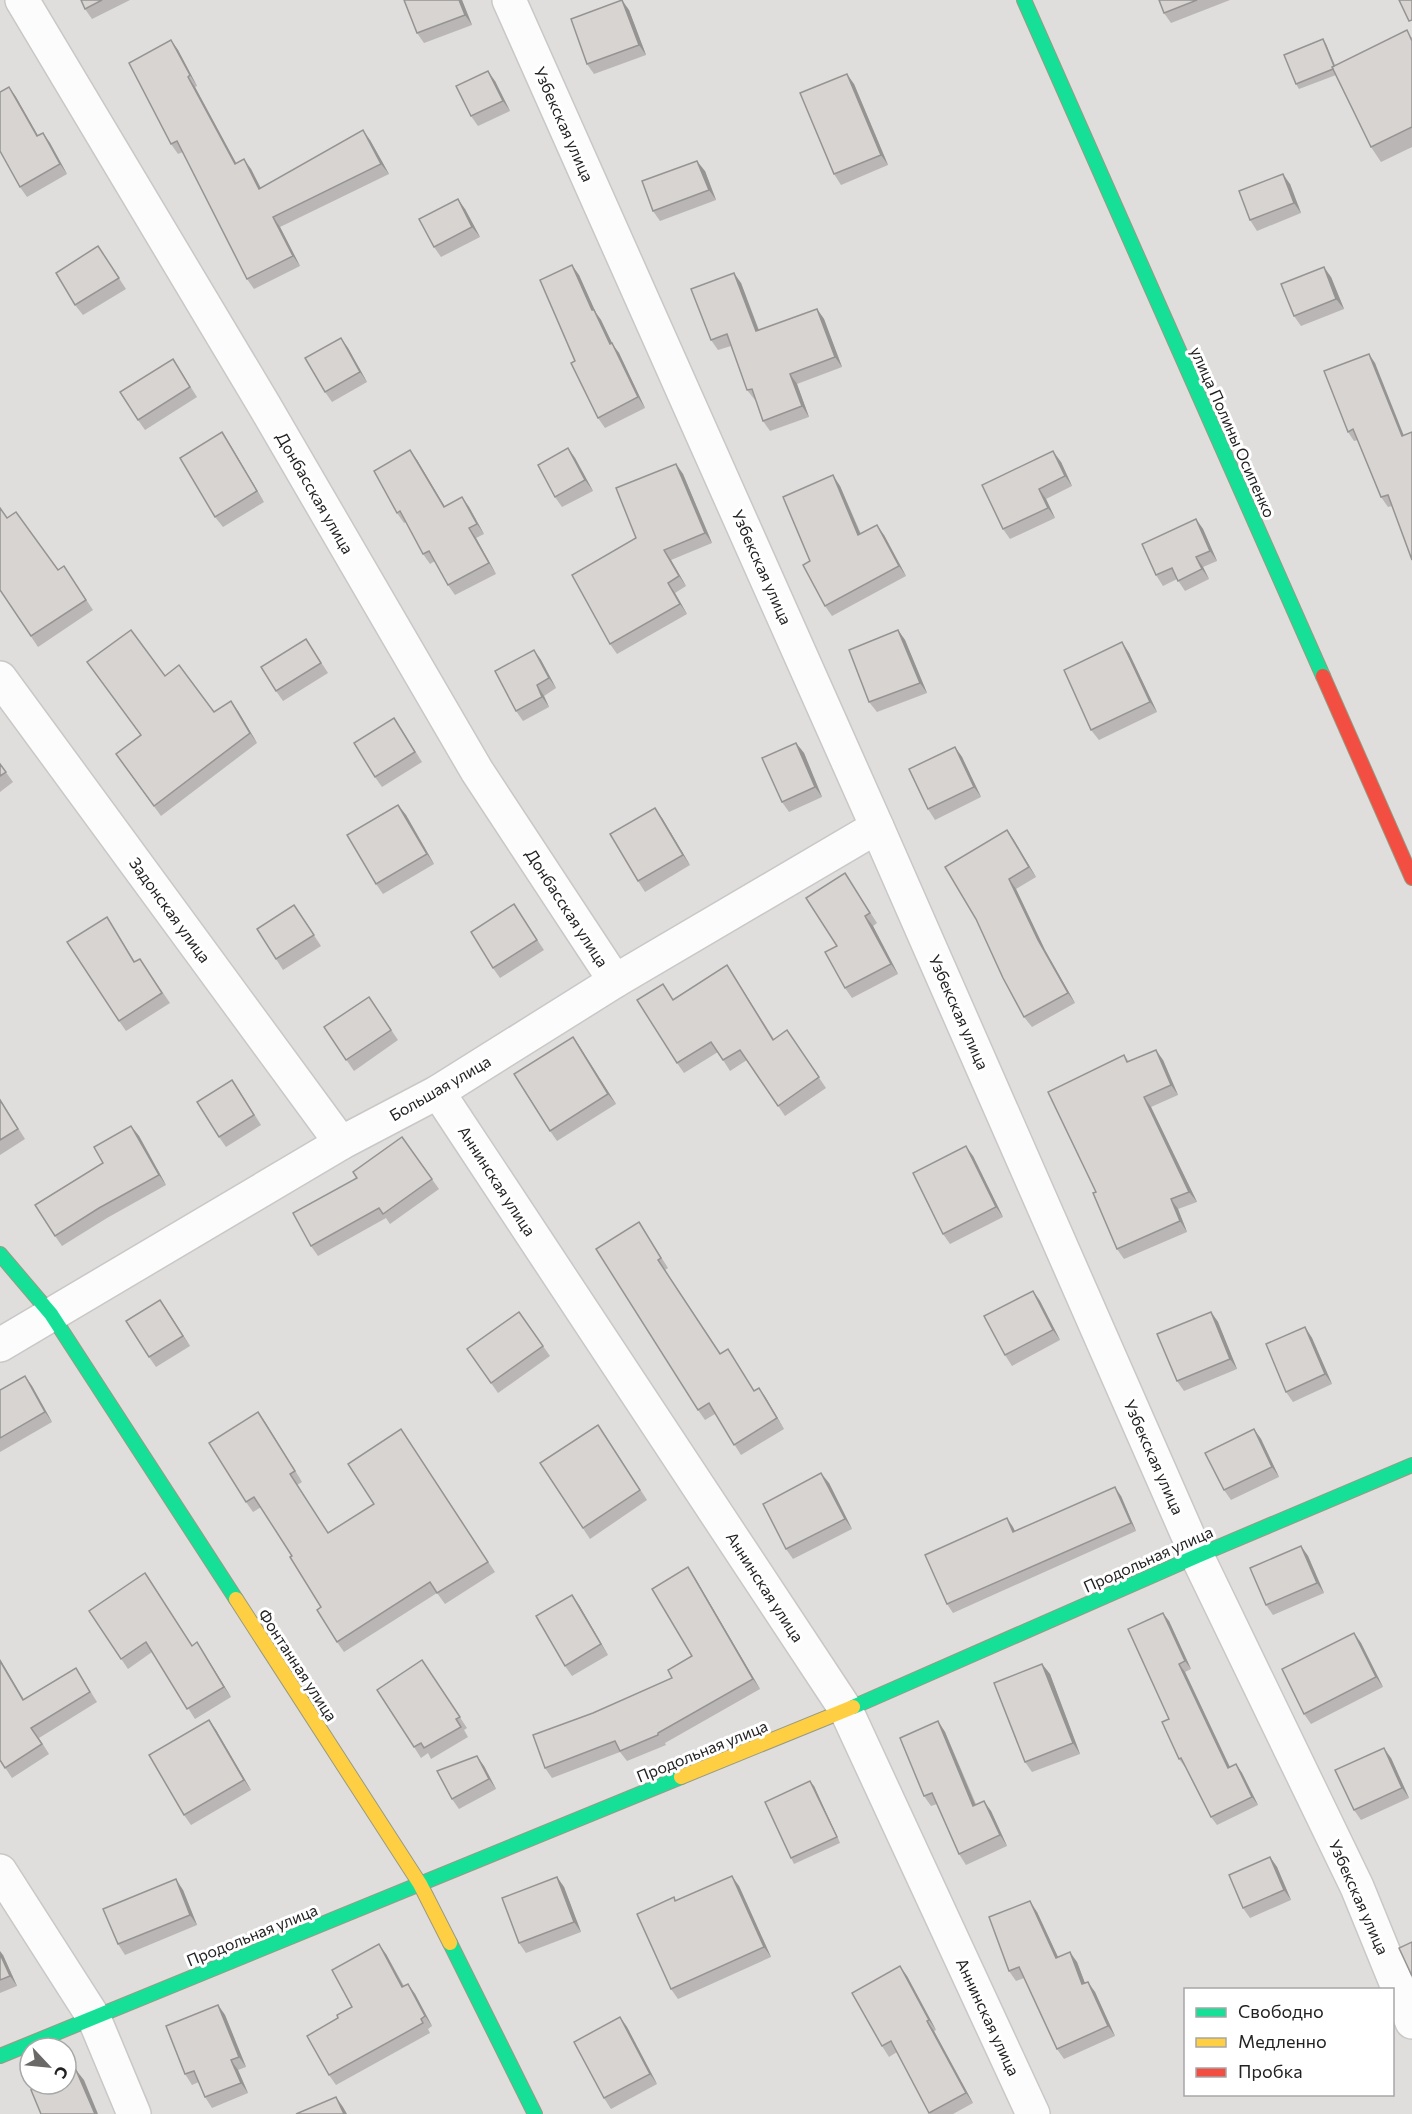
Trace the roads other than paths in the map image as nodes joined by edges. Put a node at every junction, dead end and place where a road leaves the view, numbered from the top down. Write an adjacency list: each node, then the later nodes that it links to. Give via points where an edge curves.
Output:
1 (22, 0): 7 (street, Донбасская улица, via 477,771)
2 (509, 0): 5 (street, Узбекская улица)
3 (1024, 0): 6 (main road, улица Полины Осипенко)
4 (0, 678): 9 (street, Задонская улица)
5 (877, 826): 7 (street, Большая улица); 14 (street, Узбекская улица)
6 (1412, 878)
7 (615, 981): 8 (street, Большая улица)
8 (438, 1092): 9 (street, Большая улица); 15 (street, Аннинская улица)
9 (341, 1143): 11 (street, Большая улица)
10 (0, 1254): 11 (main road, Фонтанная улица)
11 (51, 1314): 12 (street, Большая улица); 17 (main road, Фонтанная улица)
12 (0, 1345)
13 (1412, 1466): 14 (main road, Продольная улица)
14 (1197, 1556): 15 (main road, Продольная улица); 19 (street, Узбекская улица, via 1357,1887)
15 (846, 1710): 17 (main road, Продольная улица); 23 (street, Аннинская улица)
16 (0, 1871): 18 (street)
17 (420, 1884): 18 (main road, Продольная улица); 22 (main road, Фонтанная улица)
18 (94, 2018): 20 (main road, Продольная улица); 21 (street)
19 (1412, 2022)
20 (0, 2056)
21 (134, 2114)
22 (536, 2114)
23 (1033, 2114)

